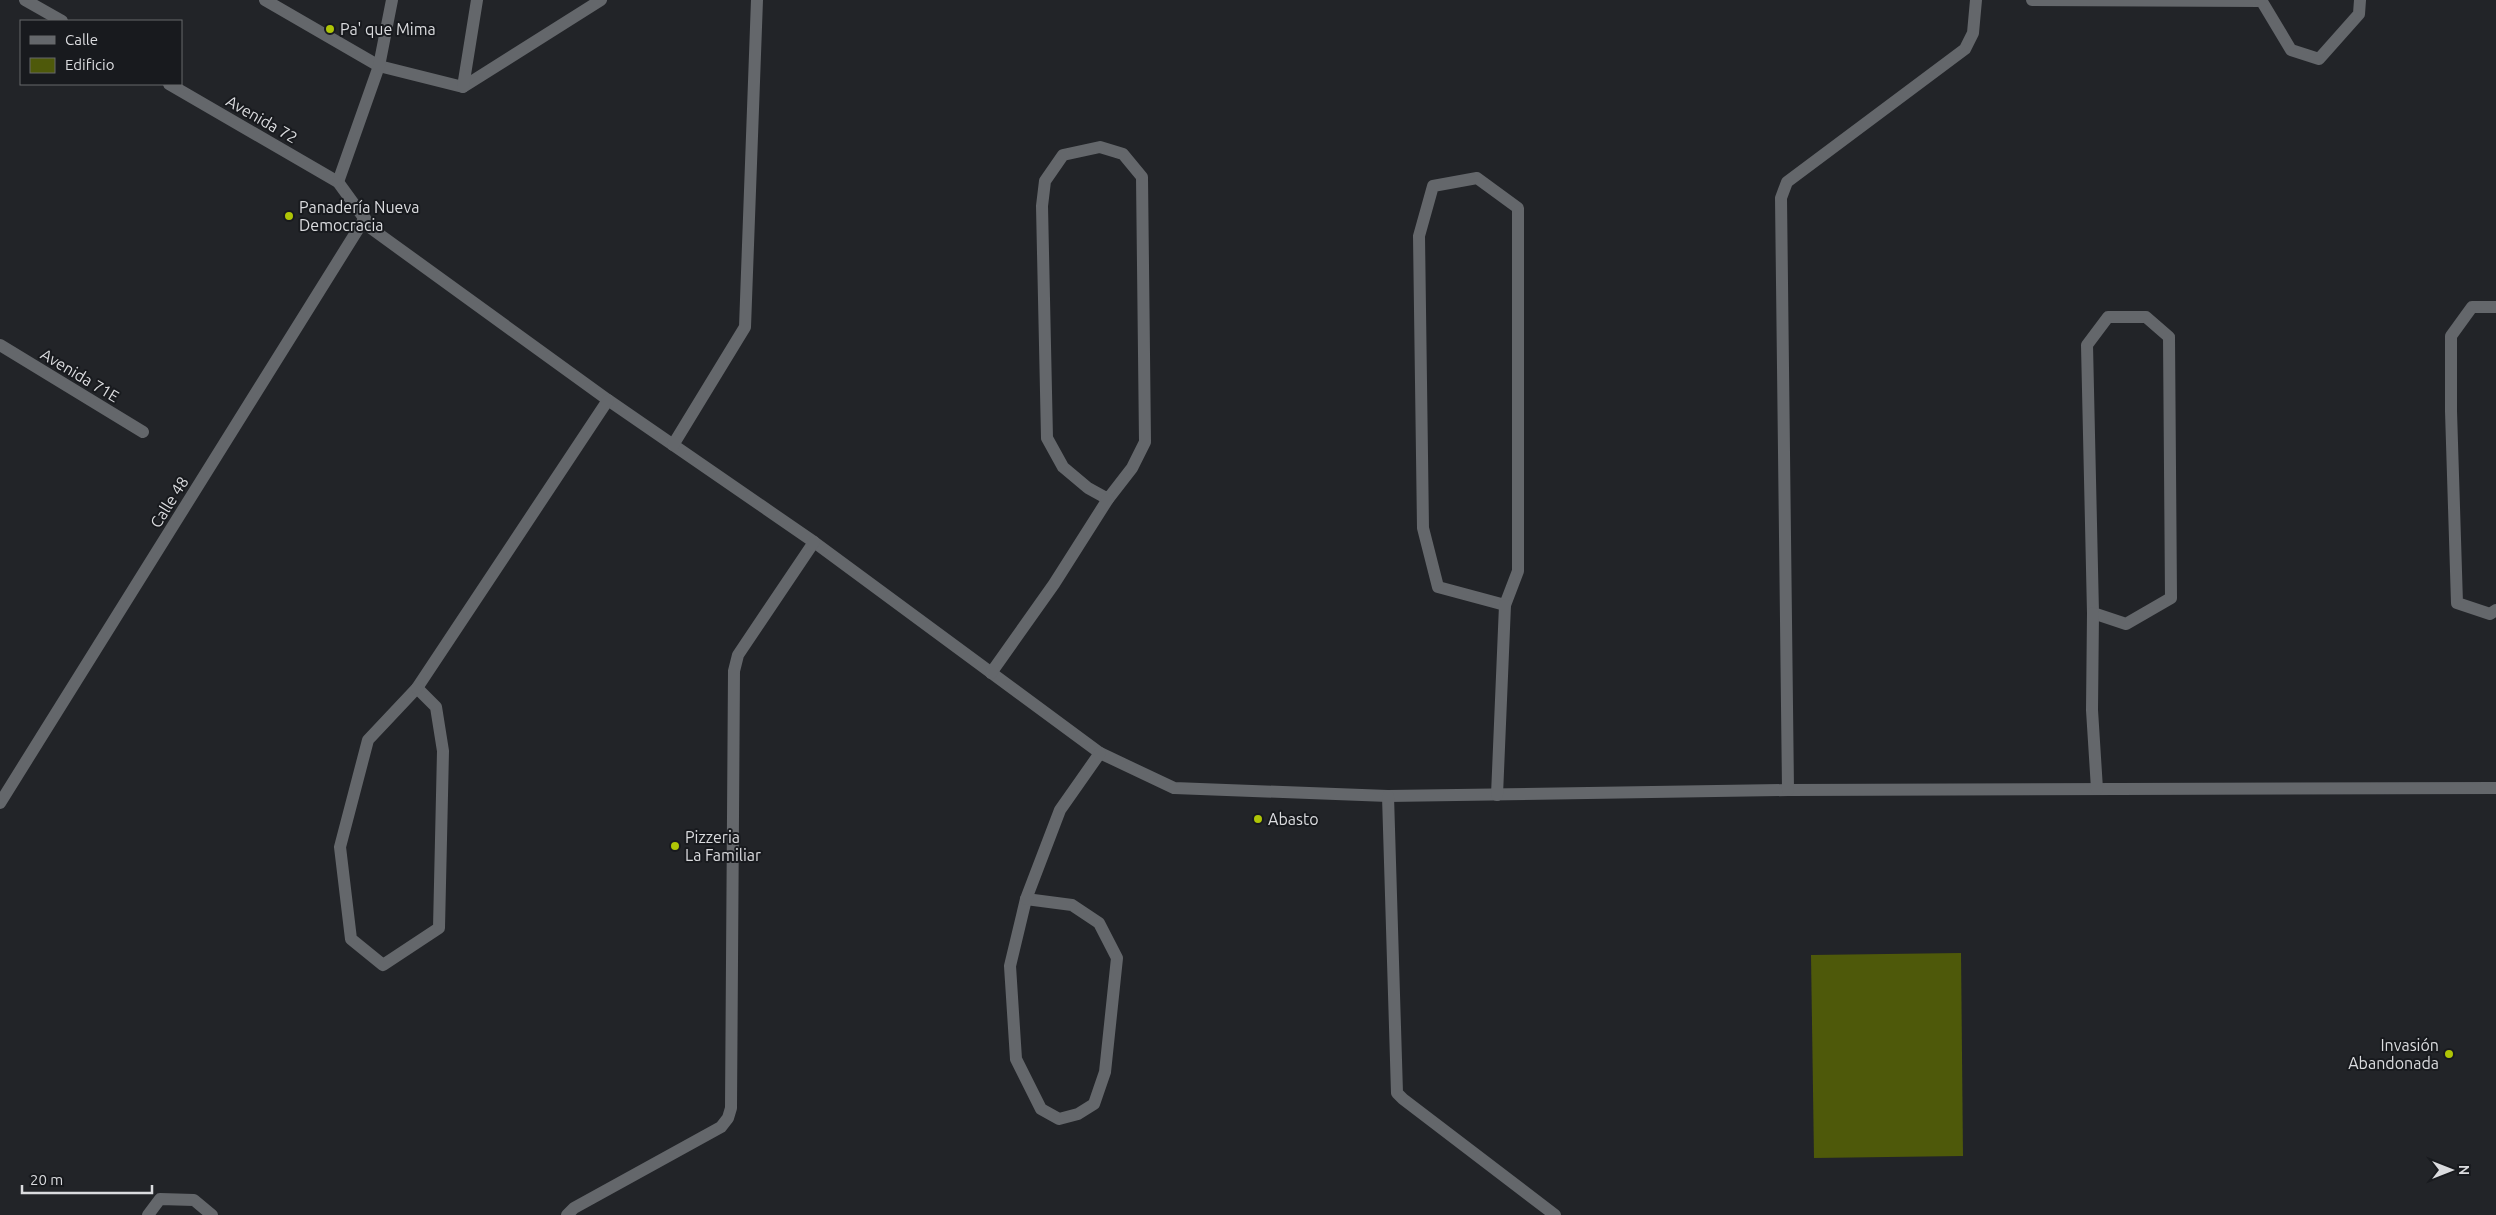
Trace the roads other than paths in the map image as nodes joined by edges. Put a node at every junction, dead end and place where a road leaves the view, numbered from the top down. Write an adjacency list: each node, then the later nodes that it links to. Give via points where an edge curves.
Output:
1 (25, 0): 11 (street)
2 (265, 0): 12 (street)
3 (392, 0): 12 (street)
4 (477, 0): 14 (street)
5 (601, 0): 14 (street)
6 (757, 0): 21 (street, via 745,327)
7 (1976, 0): 32 (street, via 1973,33 1965,49 1787,182 1780,198)
8 (2032, 0): 9 (street)
9 (2261, 0): 10 (street, via 2291,50 2319,59 2360,14)
10 (2360, 0)
11 (60, 20)
12 (379, 66): 14 (street); 15 (street)
13 (171, 85): 15 (street, Avenida 72)
14 (463, 87)
15 (338, 182): 16 (street)
16 (365, 218): 19 (street, via 372,229); 35 (street, Calle 48)
17 (2496, 308): 25 (street, via 2472,308 2451,336 2457,603 2490,614)
18 (0, 345): 20 (street, Avenida 71E)
19 (608, 400): 21 (street); 28 (street)
20 (143, 432)
21 (673, 445): 23 (street)
22 (1108, 499): 22 (street, via 1132,468 1145,442 1142,177 1123,154 1100,147 1063,155 1045,181 1042,206 1047,438 1063,467 1088,488); 27 (street)
23 (814, 542): 27 (street); 39 (street, via 738,655 734,671 731,1108 728,1118 721,1127 574,1208)
24 (1505, 605): 24 (street, via 1518,571 1518,208 1477,178 1434,186 1419,236 1423,528 1438,587); 33 (street)
25 (2496, 610)
26 (2093, 613): 26 (street, via 2126,624 2171,598 2169,337 2146,317 2108,317 2087,345); 31 (street, via 2092,710)
27 (991, 674): 29 (street)
28 (418, 688): 28 (street, via 368,740 340,846 351,939 383,966 439,928 443,751 436,707)
29 (1100, 753): 34 (street, via 1174,788); 36 (street, via 1060,810)
30 (2496, 788): 31 (street)
31 (2097, 789): 32 (street)
32 (1788, 790): 33 (street)
33 (1497, 795): 34 (street)
34 (1388, 796): 40 (street, via 1398,1093)
35 (0, 803)
36 (1026, 898): 36 (street, via 1010,966 1016,1059 1041,1109 1059,1119 1078,1114 1094,1104 1105,1072 1117,958 1099,923 1072,905)
37 (148, 1215): 38 (street, via 160,1199 194,1200)
38 (212, 1215)
39 (567, 1215)
40 (1555, 1215)

